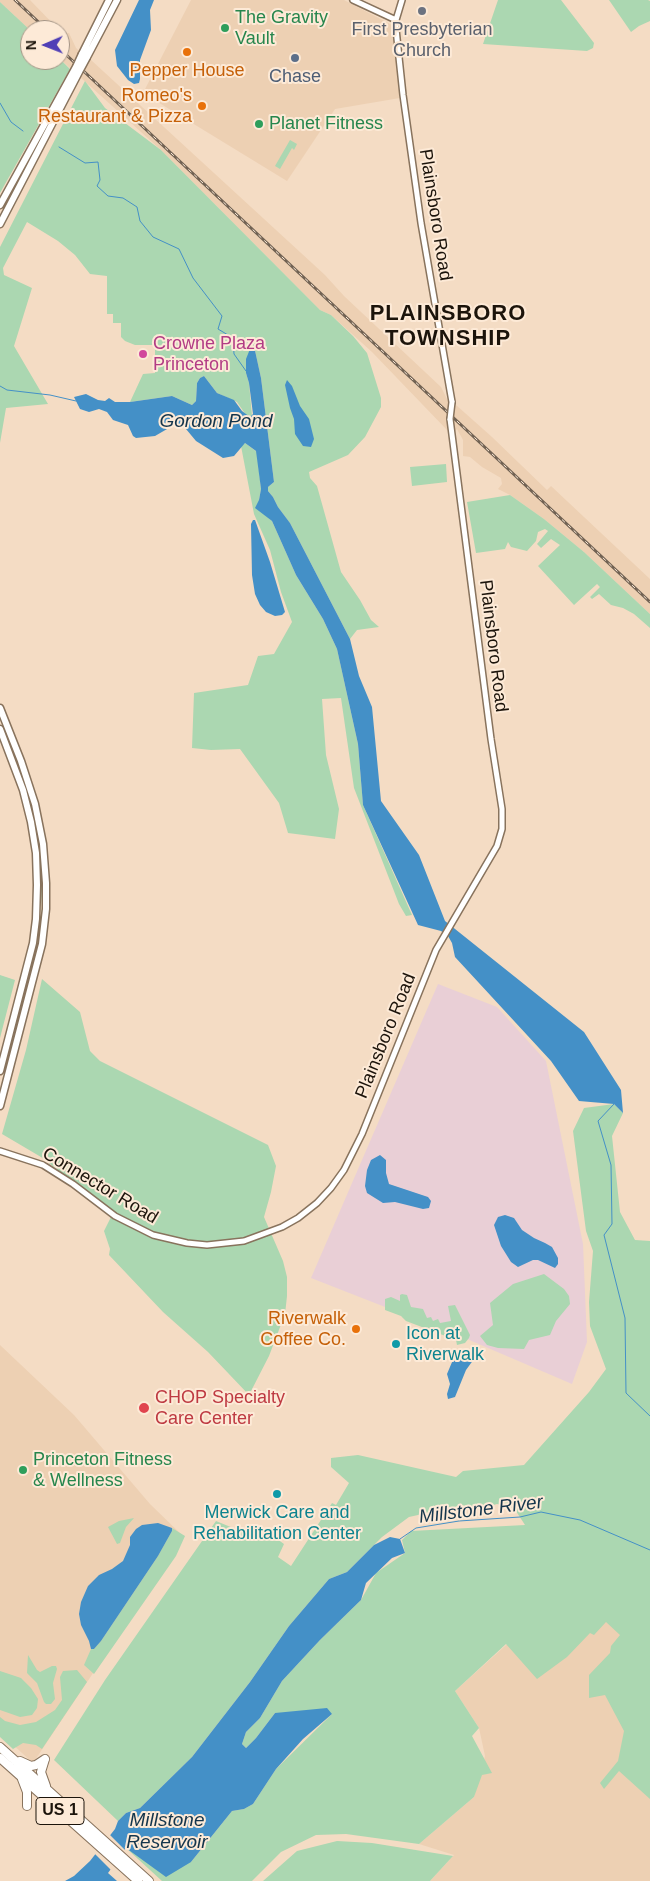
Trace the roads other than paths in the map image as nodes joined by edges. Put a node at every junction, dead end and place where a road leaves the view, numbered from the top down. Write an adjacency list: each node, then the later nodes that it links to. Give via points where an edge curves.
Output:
1 (109, 0): 6 (main road)
2 (117, 0): 6 (main road)
3 (353, 0): 5 (street)
4 (402, 0): 5 (street, Plainsboro Road)
5 (396, 20): 15 (street, Plainsboro Road, bridge, via 410,154 452,402 450,419 503,817 497,846 444,936 349,1163 317,1203)
6 (85, 56): 7 (main road, bridge)
7 (78, 69): 8 (main road); 9 (main road)
8 (0, 205)
9 (1, 219)
10 (0, 708): 13 (main road, via 36,804 43,844 46,909 42,944)
11 (0, 729): 12 (main road, via 23,790 31,822 38,885 33,943)
12 (0, 1071)
13 (0, 1106)
14 (0, 1151): 15 (street, Connector Road, via 42,1165 115,1216 153,1235 187,1243 216,1245 244,1241)
15 (274, 1231)
16 (0, 1747): 18 (highway, US 1)
17 (0, 1758): 19 (highway, US 1)
18 (12, 1758): 20 (highway, US 1); 20 (highway, via 31,1766 45,1759 41,1774)
19 (21, 1777): 21 (highway, US 1); 21 (highway, via 27,1792 27,1806 35,1798)
20 (47, 1788): 22 (highway, US 1, via 90,1827)
21 (48, 1800): 22 (highway, US 1)
22 (100, 1842): 23 (highway, US 1)
23 (120, 1860): 24 (highway, US 1); 25 (highway, US 1)
24 (138, 1881)
25 (149, 1881)

